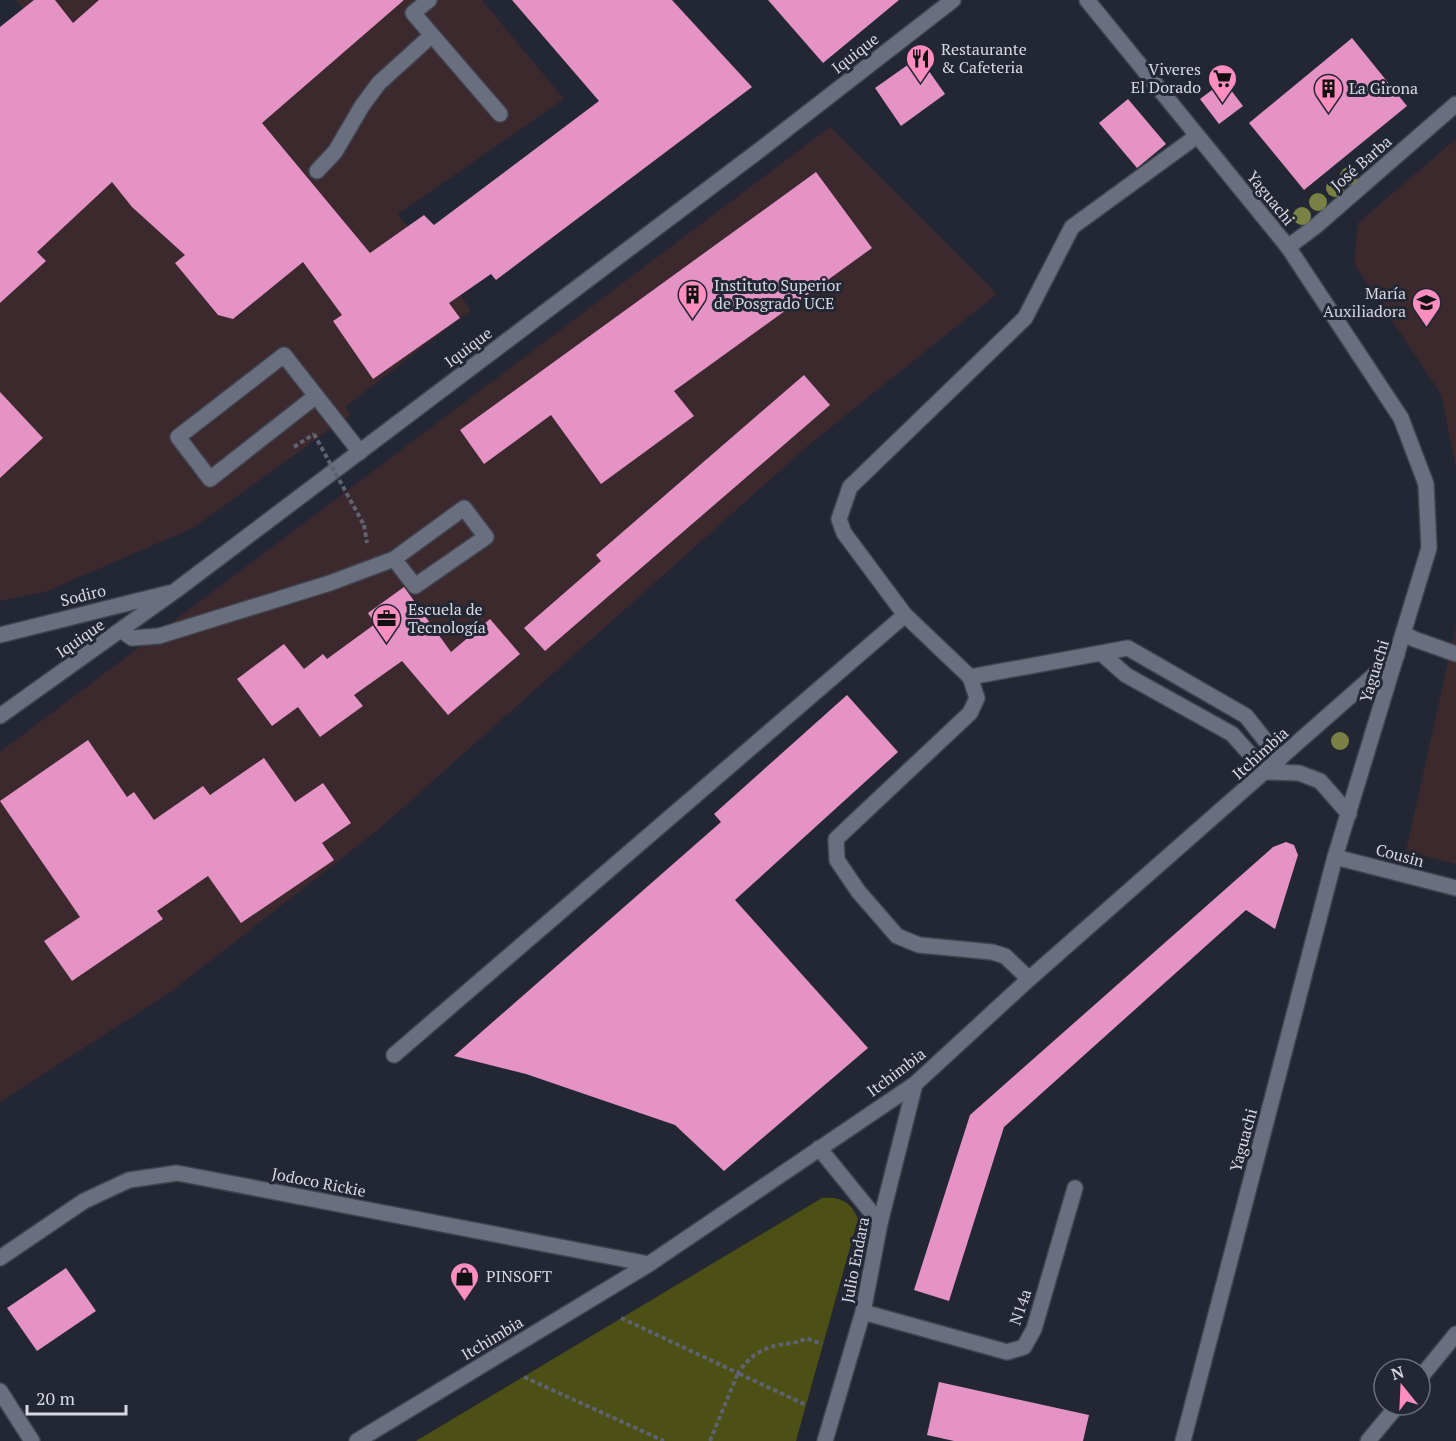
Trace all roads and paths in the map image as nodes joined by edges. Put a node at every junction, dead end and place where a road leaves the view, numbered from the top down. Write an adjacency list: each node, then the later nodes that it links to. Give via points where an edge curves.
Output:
1 (429, 0): 4 (street, via 413,13)
2 (953, 0): 12 (street, Iquique)
3 (1087, 0): 7 (street, Yaguachi)
4 (432, 35): 6 (street); 8 (street, via 379,83 335,152)
5 (1456, 104): 9 (street, José Barba)
6 (500, 114)
7 (1197, 136): 9 (street, Yaguachi); 16 (street, via 1072,227 1025,318 850,487 839,519 844,533)
8 (317, 171)
9 (1288, 247): 18 (street, Yaguachi, via 1401,418 1426,484 1429,548)
10 (316, 396): 10 (street, via 285,355 178,437 210,478); 12 (street)
11 (314, 434): 13 (path, bridge)
12 (360, 452): 15 (street, Iquique)
13 (364, 525)
14 (394, 559): 14 (street, via 464,508 486,537 415,586); 17 (street, via 159,636 132,638)
15 (175, 591): 17 (street, Iquique); 19 (street, Sodiro)
16 (905, 615): 23 (street); 31 (street)
17 (122, 631): 24 (street, Iquique)
18 (1404, 633): 21 (street, Yaguachi); 22 (street)
19 (0, 635)
20 (1101, 653): 23 (street); 25 (street, via 1128,648 1246,716); 26 (street, via 1126,675 1232,734)
21 (1398, 654): 25 (street, Itchimbia); 27 (street, Yaguachi)
22 (1456, 654)
23 (970, 677): 30 (street, via 977,698 970,713 836,839 837,860 897,936 919,945 1005,956)
24 (0, 716)
25 (1280, 759): 26 (street, Itchimbia)
26 (1266, 772): 27 (street, via 1299,773 1320,781); 30 (street, Itchimbia)
27 (1349, 814): 28 (street, Yaguachi)
28 (1335, 857): 29 (street, Cousin); 53 (street, Yaguachi)
29 (1456, 888)
30 (1029, 980): 32 (street, Itchimbia)
31 (394, 1055)
32 (915, 1084): 33 (street, Itchimbia); 35 (street, Julio Endara)
33 (819, 1148): 35 (street); 37 (street, Itchimbia)
34 (1075, 1188): 38 (street, N14a, via 1034,1329 1024,1347 1007,1352)
35 (880, 1223): 38 (street, Julio Endara)
36 (0, 1258): 37 (street, Jodoco Rickie, via 84,1201 129,1180 177,1173)
37 (649, 1264): 49 (street, Itchimbia)
38 (863, 1312): 52 (street, Julio Endara)
39 (621, 1318): 43 (path)
40 (1456, 1334): 42 (street)
41 (822, 1344): 43 (path, via 807,1338 762,1350 751,1356)
42 (1432, 1363)
43 (738, 1373): 46 (path); 51 (path)
44 (524, 1377): 50 (path)
45 (0, 1391): 48 (street)
46 (806, 1405)
47 (1388, 1417): 54 (street)
48 (32, 1441)
49 (357, 1441)
50 (664, 1441)
51 (710, 1441)
52 (825, 1441)
53 (1183, 1441)
54 (1368, 1441)

